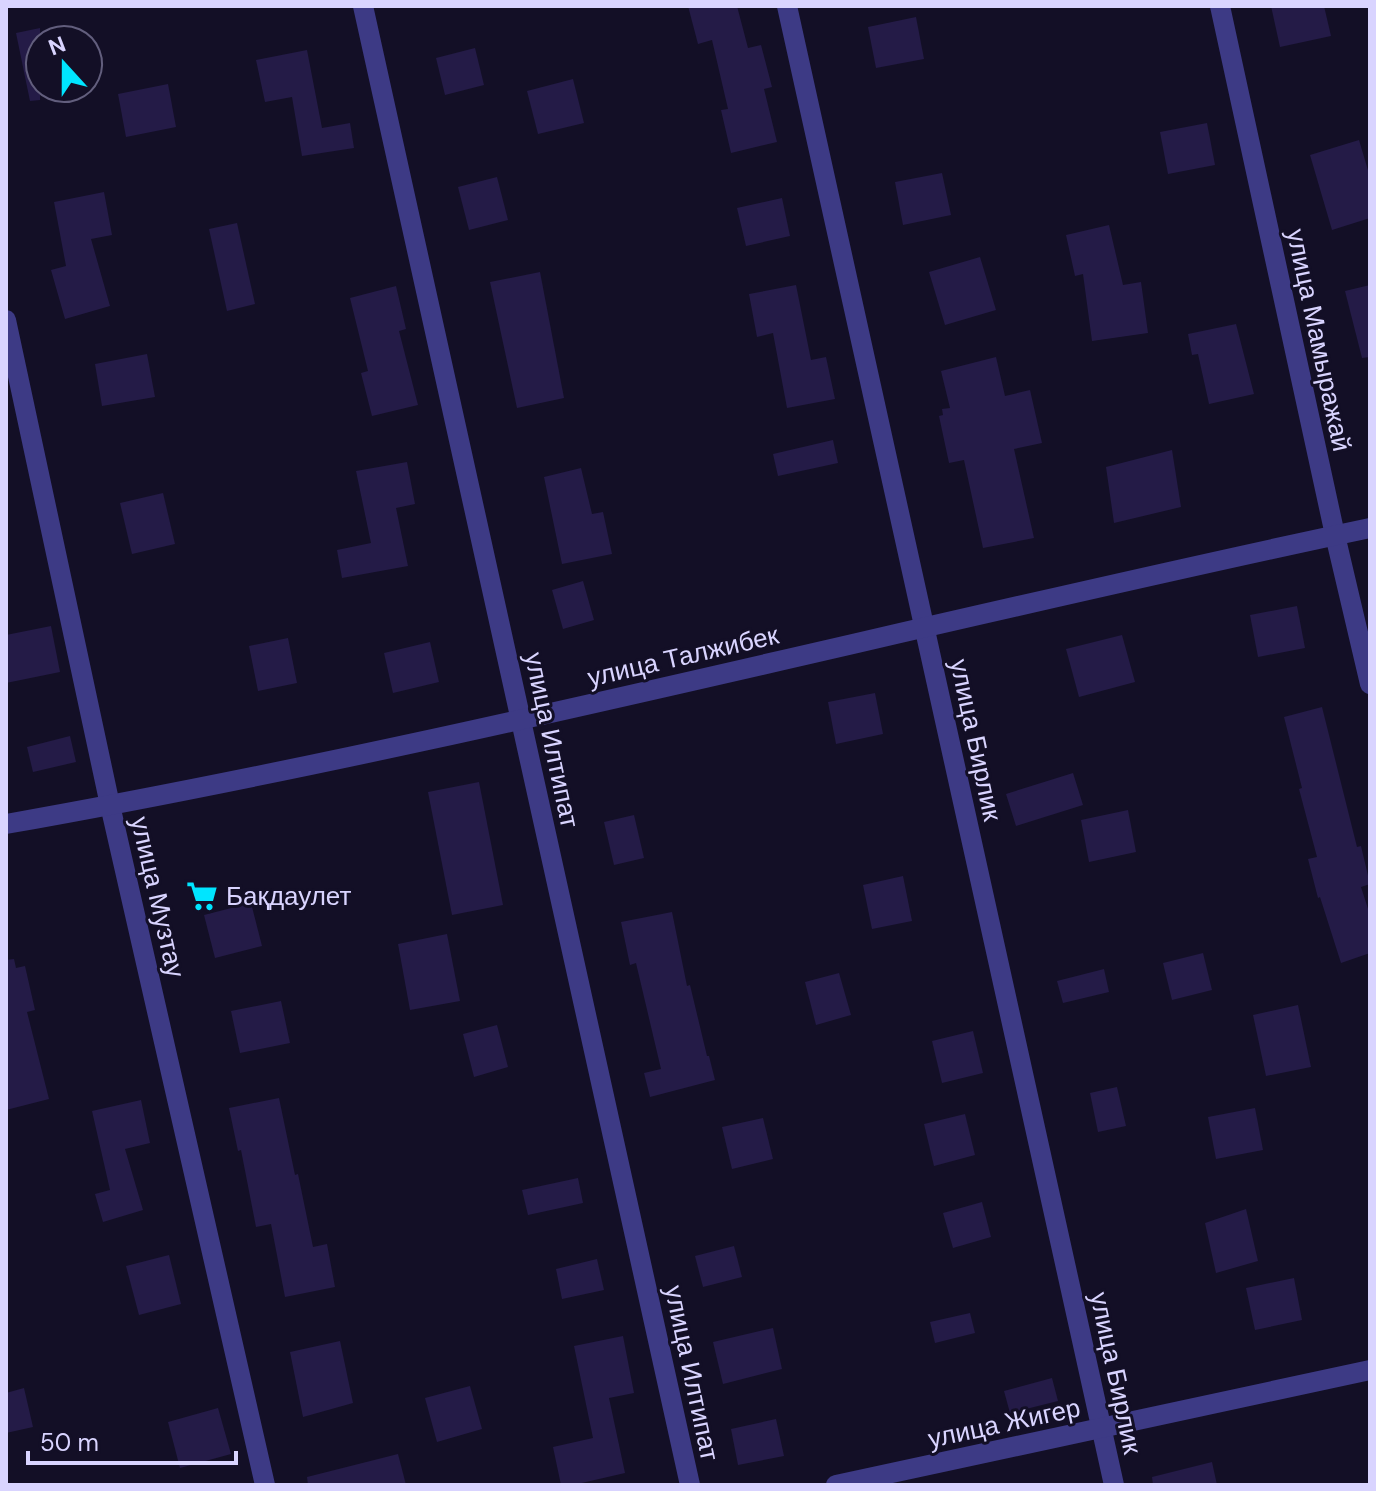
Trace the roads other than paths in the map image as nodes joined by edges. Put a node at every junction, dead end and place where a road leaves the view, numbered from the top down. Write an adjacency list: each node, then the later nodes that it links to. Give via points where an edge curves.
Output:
1 (363, 6): 9 (street, улица Илтипат)
2 (787, 6): 7 (street, улица Бирлик)
3 (1220, 6): 6 (street, улица Мамыражай)
4 (6, 320): 10 (street, улица Музтау)
5 (1370, 528): 6 (street, улица Талжибек)
6 (1335, 535): 7 (street, улица Талжибек); 8 (street, улица Мамыражай)
7 (925, 627): 9 (street, улица Талжибек); 13 (street, улица Бирлик)
8 (1370, 684)
9 (521, 721): 10 (street, улица Талжибек); 15 (street, улица Илтипат)
10 (110, 805): 11 (street, улица Талжибек); 14 (street, улица Музтау)
11 (6, 824)
12 (1370, 1370): 13 (street, улица Жигер)
13 (1102, 1429): 16 (street, улица Жигер); 17 (street, улица Бирлик)
14 (265, 1485)
15 (690, 1485)
16 (836, 1485)
17 (1114, 1485)

